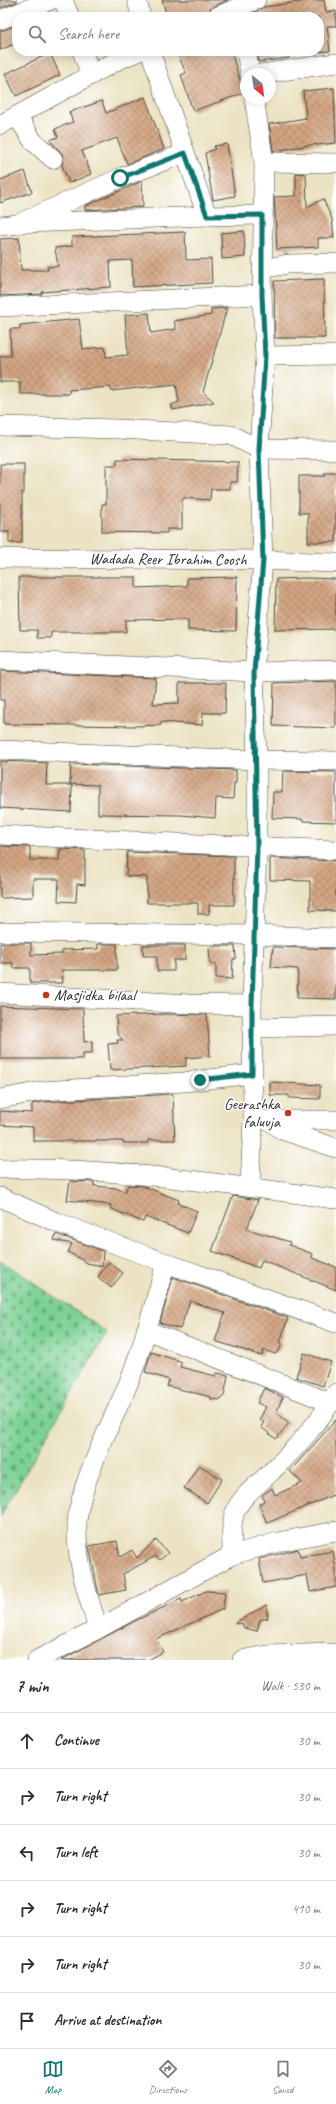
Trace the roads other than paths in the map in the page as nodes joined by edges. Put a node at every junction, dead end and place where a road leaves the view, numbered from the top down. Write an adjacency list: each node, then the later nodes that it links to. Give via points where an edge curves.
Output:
1 (51, 0): 6 (street)
2 (63, 0): 7 (street)
3 (137, 0): 8 (street)
4 (256, 0): 5 (street)
5 (238, 8): 9 (street)
6 (20, 12)
7 (68, 12)
8 (140, 12)
9 (228, 12)
10 (12, 15): 11 (street)
11 (0, 20)
12 (84, 56): 19 (street)
13 (129, 56): 19 (street)
14 (152, 56): 23 (street)
15 (247, 56): 17 (street)
16 (336, 63): 18 (street)
17 (249, 68)
18 (276, 72)
19 (91, 75): 21 (street)
20 (255, 104): 25 (street)
21 (17, 116): 22 (street); 24 (street, via 33,141)
22 (0, 125)
23 (185, 153): 28 (street); 29 (street)
24 (52, 159)
25 (264, 162): 26 (street); 27 (street)
26 (336, 164)
27 (262, 215): 28 (street); 31 (street)
28 (207, 216): 29 (street)
29 (9, 225)
30 (336, 263): 31 (street, via 288,264)
31 (262, 269): 32 (street)
32 (262, 295): 33 (street); 35 (street)
33 (0, 308)
34 (336, 355): 35 (street)
35 (265, 356): 37 (street)
36 (0, 426): 37 (street, via 231,435)
37 (259, 449): 38 (street); 40 (street)
38 (336, 450)
39 (0, 558): 40 (street, Wadada Reer Ibrahim Coosh)
40 (263, 560): 41 (street, Wadada Reer Ibrahim Coosh); 44 (street)
41 (336, 563)
42 (0, 660): 44 (street)
43 (336, 670): 44 (street)
44 (254, 672): 46 (street)
45 (0, 750): 46 (street)
46 (257, 760): 47 (street); 49 (street)
47 (336, 761)
48 (0, 835): 49 (street)
49 (257, 846): 50 (street); 52 (street)
50 (336, 850)
51 (0, 932): 52 (street)
52 (254, 934): 53 (street); 55 (street)
53 (336, 938)
54 (0, 993): 55 (street)
55 (252, 1005): 57 (street)
56 (336, 1026): 57 (street)
57 (252, 1028): 58 (street)
58 (252, 1074): 59 (street, via 184,1082 42,1090); 60 (street)
59 (0, 1098)
60 (260, 1119): 61 (street); 62 (street, via 282,1130); 64 (street)
61 (336, 1120)
62 (336, 1148)
63 (0, 1169): 64 (street, via 115,1172)
64 (250, 1186): 66 (street, via 287,1194)
65 (0, 1197): 67 (street, via 56,1222)
66 (336, 1199)
67 (166, 1263): 68 (street); 69 (street)
68 (336, 1323)
69 (146, 1330): 70 (street); 73 (street, via 128,1383 80,1502 78,1543 84,1579)
70 (333, 1398): 72 (street, via 297,1445 247,1494 236,1510 233,1520)
71 (336, 1531): 72 (street, via 278,1542)
72 (232, 1555): 73 (street)
73 (98, 1629): 75 (street)
74 (336, 1653): 76 (street, via 267,1655)
75 (37, 1660)
76 (242, 1660)

